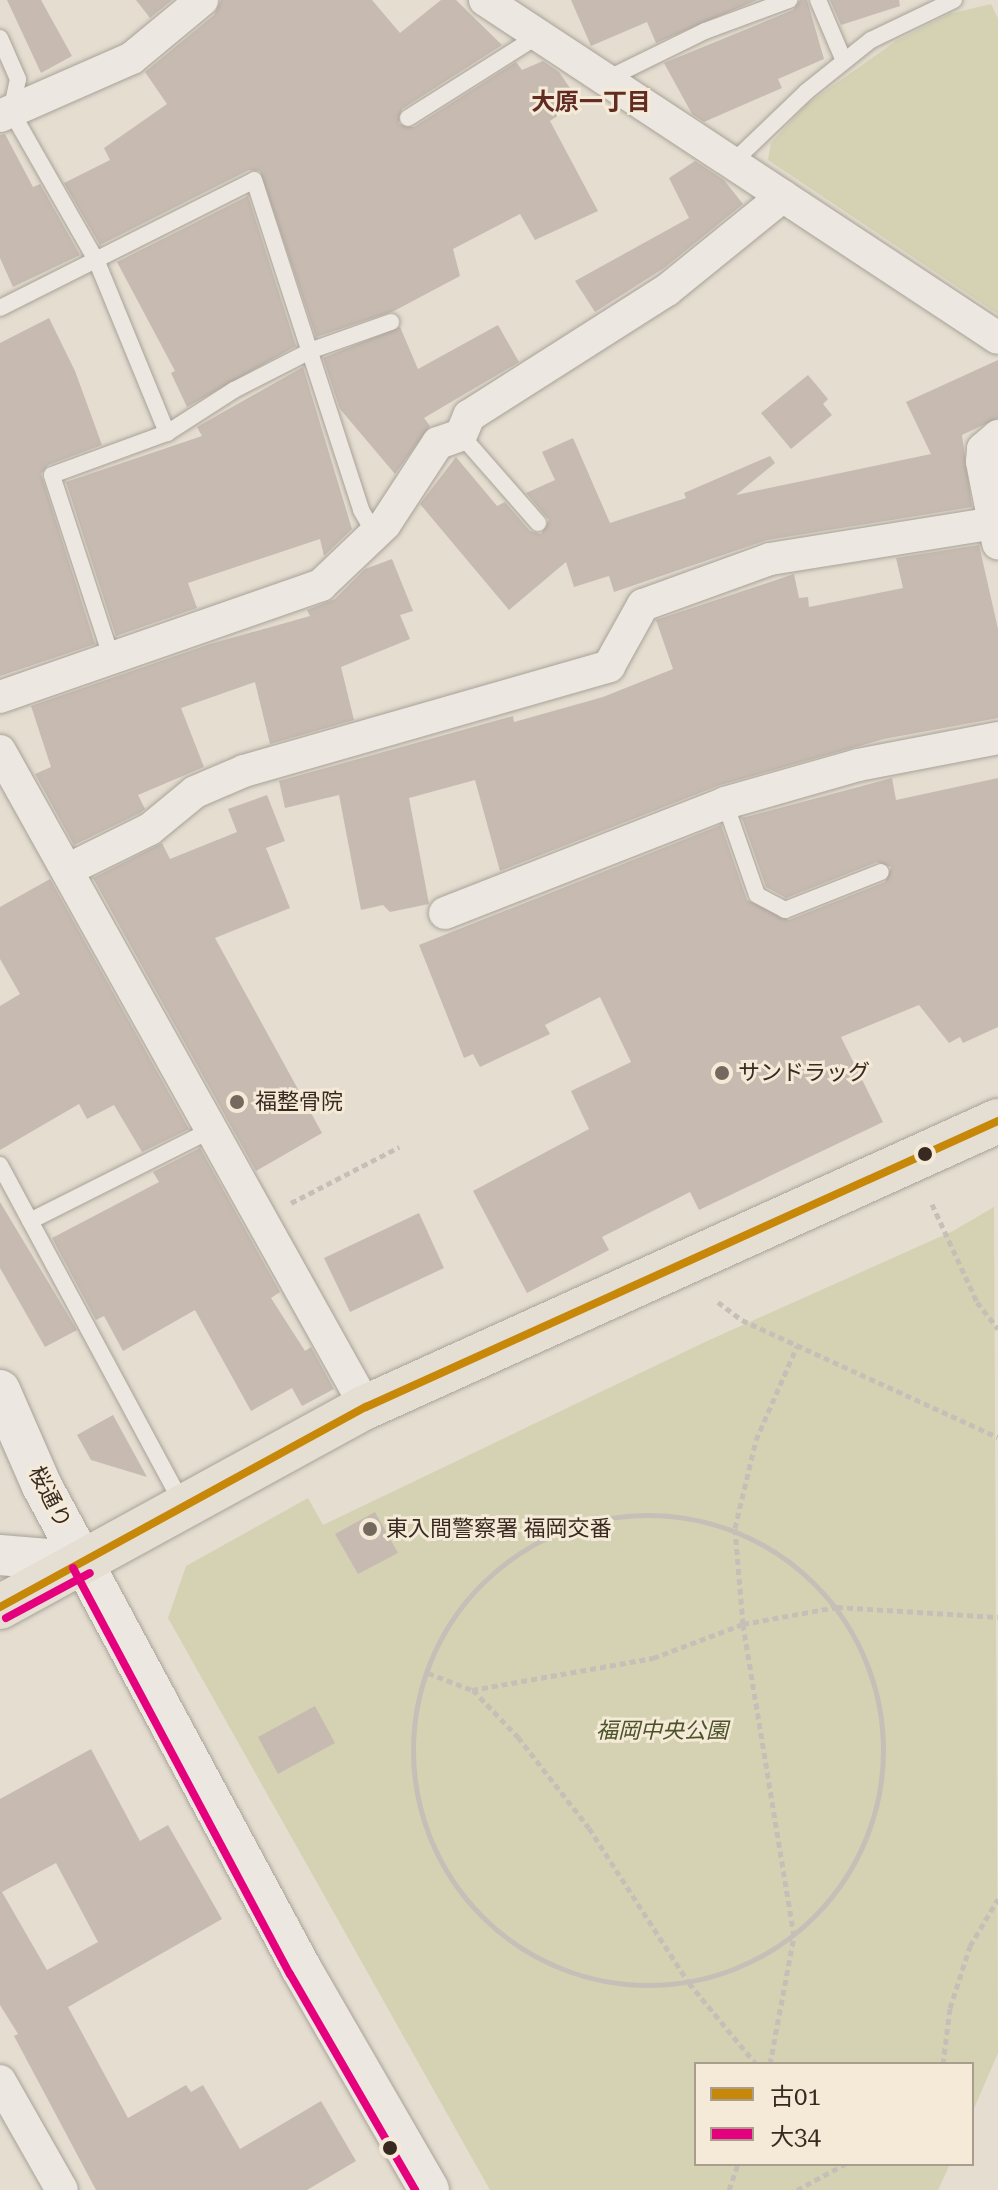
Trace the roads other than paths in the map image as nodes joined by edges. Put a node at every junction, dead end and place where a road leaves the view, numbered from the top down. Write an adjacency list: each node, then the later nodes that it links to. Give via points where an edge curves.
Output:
1 (202, 0): 10 (street, via 132,58)
2 (485, 0): 6 (street)
3 (789, 0): 9 (lane, via 705,31)
4 (818, 0): 8 (lane)
5 (954, 0): 8 (lane, via 871,40)
6 (536, 37): 9 (street); 11 (lane)
7 (0, 38): 10 (lane, via 18,79)
8 (844, 61): 12 (lane)
9 (605, 80): 12 (street)
10 (6, 113): 14 (lane)
11 (408, 118)
12 (732, 163): 13 (street)
13 (783, 196): 17 (street); 20 (street, via 667,290 482,406 469,416)
14 (97, 262): 15 (lane); 18 (lane, via 254,180); 19 (lane)
15 (0, 308)
16 (391, 322): 18 (lane)
17 (998, 338)
18 (312, 350): 19 (lane, via 234,390); 24 (lane, via 361,510)
19 (167, 433): 25 (lane, via 52,475)
20 (461, 435): 22 (lane); 24 (street, via 438,443)
21 (998, 436): 23 (street, via 983,449 982,462)
22 (538, 523)
23 (996, 533): 30 (street, via 770,559 643,605 609,666 244,771 195,792 150,829)
24 (375, 534): 25 (street, via 321,585)
25 (111, 656): 26 (street)
26 (0, 697)
27 (998, 738): 29 (street, via 858,765)
28 (1, 756): 30 (street)
29 (725, 803): 31 (lane, via 757,895 785,910); 32 (street)
30 (69, 869): 34 (street)
31 (881, 872)
32 (445, 913)
33 (998, 1121): 38 (main road)
34 (213, 1129): 36 (lane); 38 (street)
35 (0, 1165): 36 (lane)
36 (30, 1221): 39 (lane)
37 (0, 1390): 41 (street, 桜通り, via 42,1486)
38 (366, 1407): 39 (main road)
39 (185, 1508): 41 (main road)
40 (0, 1555): 41 (street)
41 (84, 1562): 42 (main road); 45 (street, 桜通り, via 301,1968)
42 (0, 1607)
43 (0, 2081): 44 (street)
44 (62, 2190)
45 (429, 2190)

